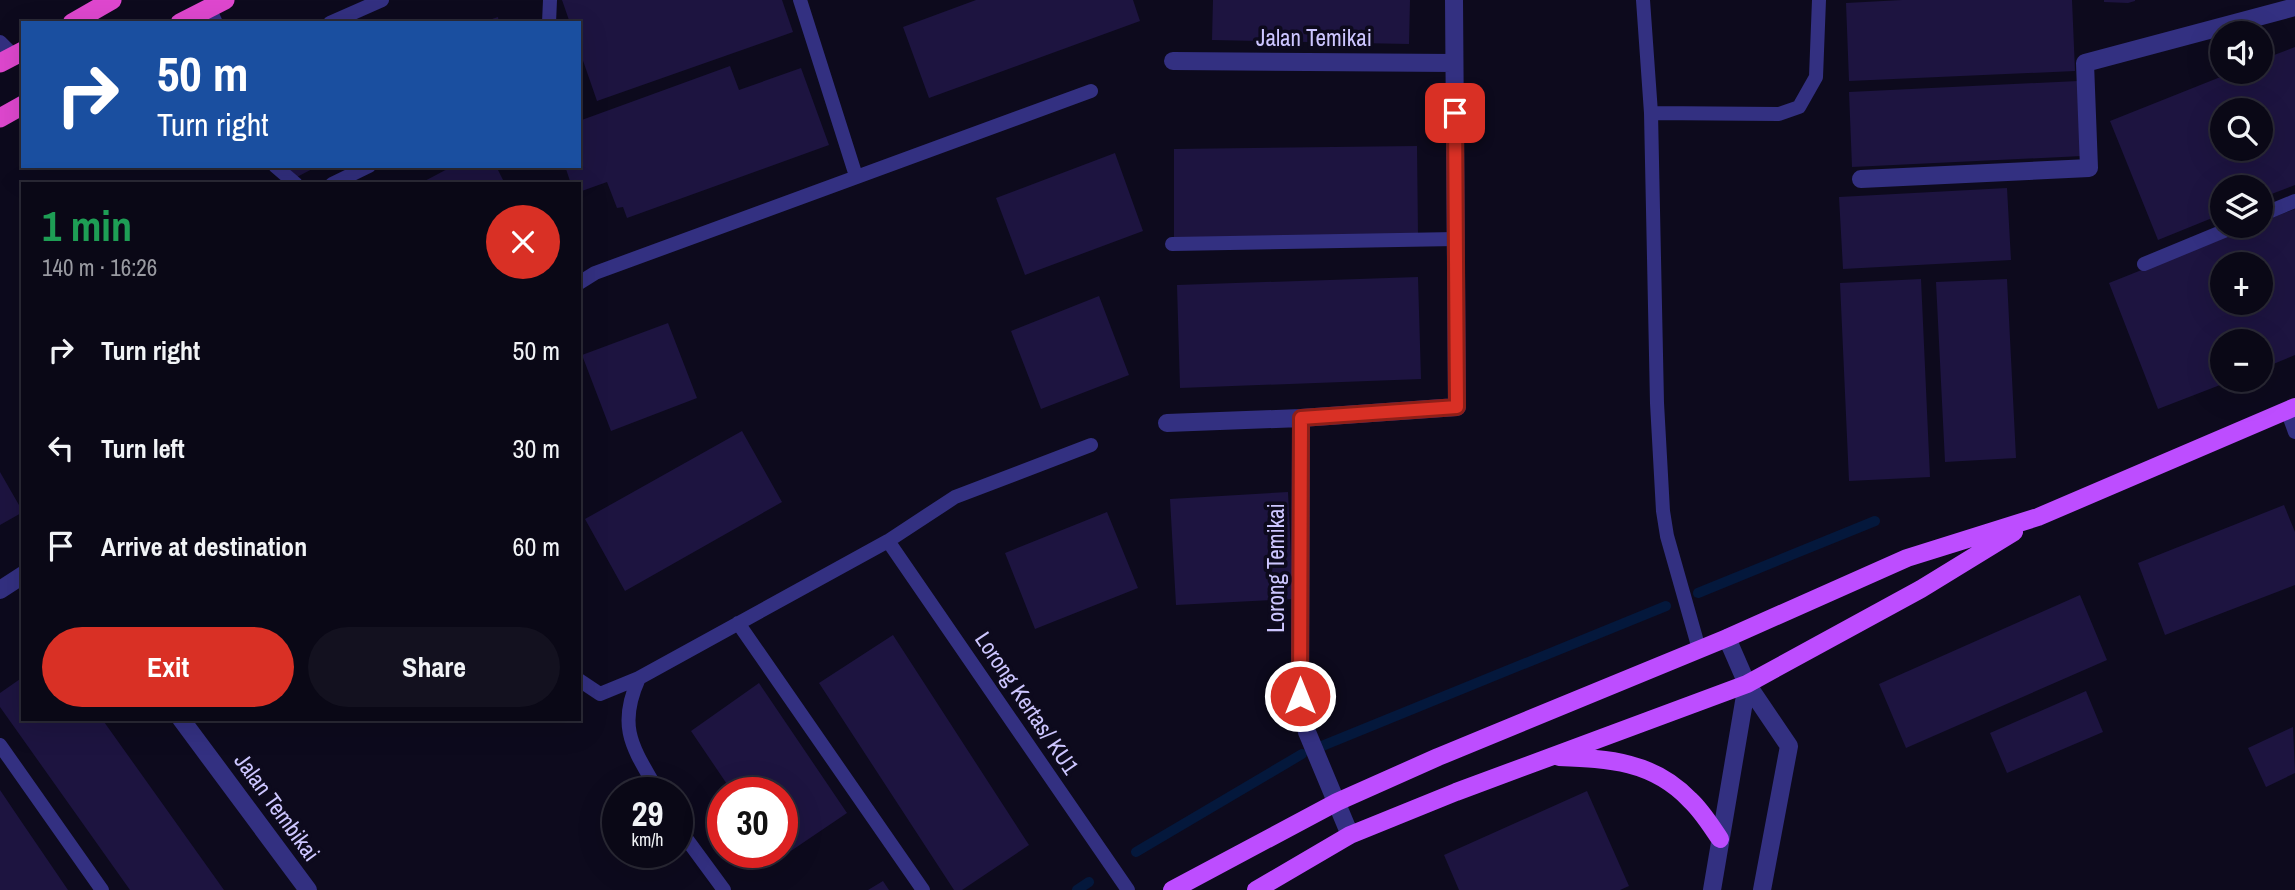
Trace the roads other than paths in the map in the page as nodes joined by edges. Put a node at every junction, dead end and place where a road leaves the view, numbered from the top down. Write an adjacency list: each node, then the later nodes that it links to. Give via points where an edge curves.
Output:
1 (112, 0): 10 (highway)
2 (382, 0): 12 (lane)
3 (550, 0): 13 (lane)
4 (800, 0): 22 (lane)
5 (1454, 0): 15 (street)
6 (1643, 0): 18 (lane)
7 (1819, 0): 18 (lane, via 1816,77 1799,107 1779,114)
8 (2295, 7): 23 (street, via 2085,63 2089,167)
9 (217, 10): 11 (highway)
10 (75, 21)
11 (186, 21)
12 (335, 21)
13 (550, 21)
14 (1173, 61): 15 (street, Jalan Temikai)
15 (1454, 63): 29 (street)
16 (1091, 91): 22 (lane)
17 (21, 106): 19 (highway)
18 (1651, 113): 44 (lane, via 1663,512)
19 (0, 118)
20 (277, 168): 24 (lane)
21 (365, 168): 25 (lane)
22 (856, 176): 32 (lane)
23 (1861, 179)
24 (294, 182)
25 (336, 182)
26 (2295, 201): 27 (lane)
27 (2273, 210)
28 (2210, 237): 31 (lane)
29 (1456, 239): 30 (lane); 34 (street, via 1457,407)
30 (1172, 244)
31 (2144, 264)
32 (581, 282)
33 (2291, 408): 36 (lane); 38 (main road)
34 (1301, 418): 35 (street); 52 (street, Lorong Temikai, via 1300,696 1307,732)
35 (1167, 423)
36 (2295, 432)
37 (1091, 445): 39 (lane, via 955,497)
38 (2038, 517): 43 (main road, via 1907,558); 47 (main road, via 1921,589)
39 (888, 541): 42 (lane); 60 (lane, Lorong Kertas/ KU1)
40 (21, 576): 41 (street)
41 (0, 590)
42 (738, 623): 45 (lane); 59 (lane)
43 (1727, 638): 44 (main road); 47 (street)
44 (1699, 649): 52 (main road)
45 (639, 678): 46 (lane, via 600,694); 51 (lane, via 629,701 628,728)
46 (581, 681)
47 (1747, 684): 50 (main road); 54 (street); 64 (street, via 1789,746)
48 (182, 721): 57 (street, Jalan Tembikai)
49 (0, 745): 56 (lane)
50 (1551, 757): 53 (main road); 54 (main road, via 1600,759 1664,777 1691,800)
51 (650, 777)
52 (1337, 802): 53 (street, Lorong Temikai); 61 (main road)
53 (1350, 835): 62 (main road)
54 (1720, 839): 63 (street)
55 (693, 848): 58 (lane)
56 (102, 890)
57 (308, 890)
58 (724, 890)
59 (923, 890)
60 (1128, 890)
61 (1172, 890)
62 (1256, 890)
63 (1712, 890)
64 (1762, 890)

